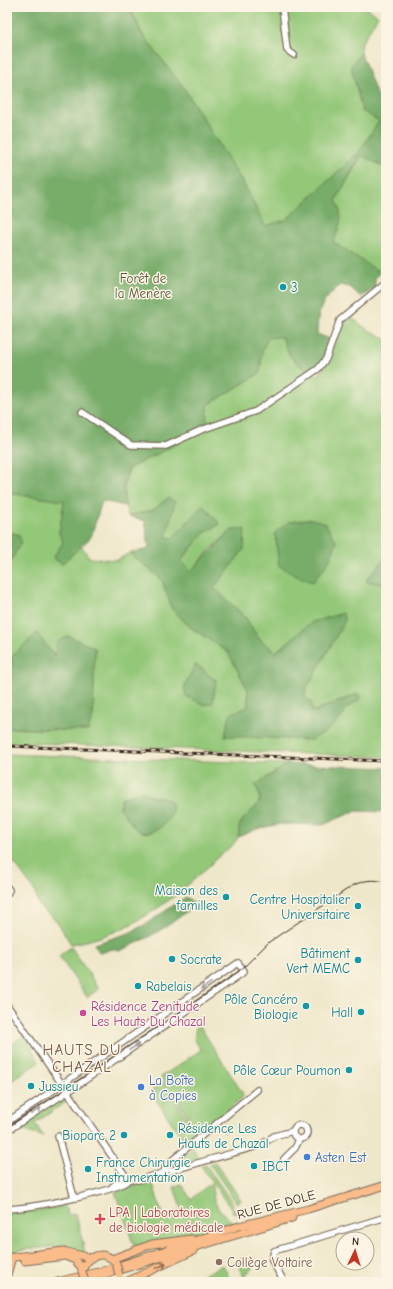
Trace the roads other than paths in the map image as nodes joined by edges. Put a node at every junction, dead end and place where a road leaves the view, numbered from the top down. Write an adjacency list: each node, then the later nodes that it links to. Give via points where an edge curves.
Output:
1 (282, 7): 2 (street, via 287,50)
2 (294, 55)
3 (386, 282): 4 (street, via 340,320 326,359 318,369 249,414 201,430 166,446 131,445)
4 (82, 412)
5 (7, 886): 6 (street)
6 (7, 894)
7 (7, 1004): 8 (street)
8 (61, 1084): 10 (street); 10 (street, one-way to 8, via 241,974 243,968 238,963); 11 (street)
9 (257, 1090): 17 (street, via 170,1162)
10 (67, 1093): 12 (street, one-way to 10); 18 (street)
11 (7, 1122)
12 (7, 1131)
13 (293, 1131): 15 (street); 15 (street, via 300,1125 306,1128 306,1137); 17 (street, via 274,1136 261,1145)
14 (58, 1136): 23 (street)
15 (299, 1140): 16 (street)
16 (284, 1159)
17 (164, 1172): 19 (street)
18 (124, 1176): 19 (street); 21 (street)
19 (130, 1180): 21 (street)
20 (386, 1185): 26 (main road, RUE DE DOLE)
21 (112, 1187): 23 (street)
22 (386, 1190): 27 (main road, RUE DE DOLE)
23 (74, 1198): 24 (street)
24 (7, 1209)
25 (386, 1217): 38 (street, via 282,1248 272,1254 272,1260)
26 (203, 1238): 30 (main road, via 152,1244); 34 (main road, RUE DE DOLE, via 106,1270)
27 (215, 1240): 35 (main road, RUE DE DOLE); 37 (main road, one-way to 27)
28 (91, 1258): 29 (main road, via 62,1251); 30 (main road, via 101,1255); 31 (main road)
29 (9, 1260): 31 (main road, via 65,1256 75,1260); 32 (main road)
30 (114, 1261): 33 (main road, bridge)
31 (83, 1270): 36 (main road, bridge)
32 (7, 1274)
33 (118, 1278)
34 (57, 1282)
35 (79, 1282)
36 (85, 1282)
37 (126, 1282)
38 (284, 1282)

